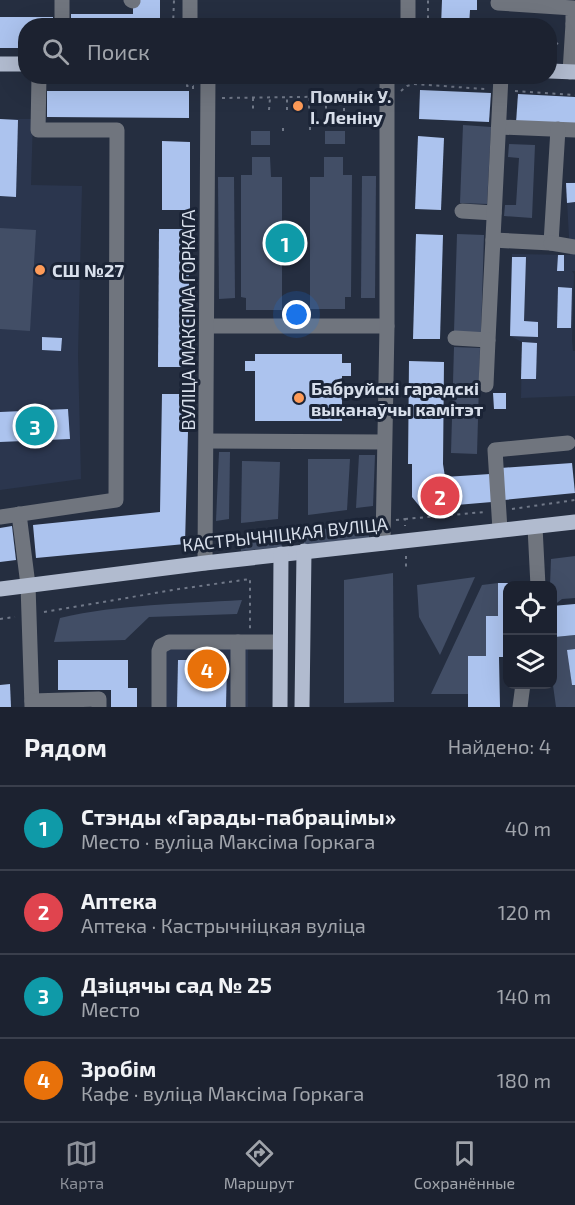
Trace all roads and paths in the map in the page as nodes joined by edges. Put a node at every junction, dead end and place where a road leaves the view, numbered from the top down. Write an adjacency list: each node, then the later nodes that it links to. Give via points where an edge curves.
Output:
1 (62, 0): 7 (street)
2 (174, 0): 8 (path)
3 (189, 0): 9 (street)
4 (408, 0): 10 (street)
5 (428, 0): 11 (path)
6 (498, 3): 12 (street, via 573,8)
7 (62, 18)
8 (173, 18)
9 (189, 18)
10 (408, 18)
11 (428, 18)
12 (574, 24): 16 (street)
13 (0, 64): 14 (main road)
14 (18, 64)
15 (557, 71): 16 (main road)
16 (572, 72)
17 (39, 84): 59 (street, via 38,130 117,130 116,500)
18 (208, 84): 51 (street, ВУЛІЦА МАКСІМА ГОРКАГА)
19 (387, 84): 52 (street)
20 (414, 84): 25 (path, via 401,90)
21 (501, 84): 40 (street)
22 (507, 84): 23 (path)
23 (575, 95)
24 (381, 96): 28 (path)
25 (399, 96)
26 (309, 97): 27 (path); 31 (path); 36 (path)
27 (326, 97): 28 (path); 37 (path)
28 (344, 97): 38 (path)
29 (253, 98): 30 (path); 32 (path); 33 (path)
30 (270, 98): 31 (path); 34 (path)
31 (287, 98): 35 (path)
32 (215, 99)
33 (253, 110)
34 (269, 110)
35 (287, 110)
36 (309, 110)
37 (326, 110)
38 (344, 111)
39 (310, 127): 44 (path)
40 (499, 127): 42 (street); 47 (street)
41 (283, 128): 45 (path)
42 (558, 129): 43 (street); 49 (street)
43 (575, 130)
44 (310, 134)
45 (283, 135)
46 (462, 211): 47 (street)
47 (494, 213): 48 (street)
48 (493, 240): 49 (street); 54 (street)
49 (551, 243): 50 (street)
50 (575, 247)
51 (207, 326): 52 (street); 56 (street, ВУЛІЦА МАКСІМА ГОРКАГА)
52 (387, 326): 57 (street)
53 (455, 338): 54 (street)
54 (488, 340): 55 (street)
55 (486, 385)
56 (207, 441): 57 (street); 67 (street, ВУЛІЦА МАКСІМА ГОРКАГА)
57 (384, 442): 64 (street)
58 (568, 443): 63 (street, via 495,450)
59 (20, 514): 60 (street); 70 (street)
60 (0, 517)
61 (575, 522): 62 (main road, КАСТРЫЧНІЦКАЯ ВУЛІЦА)
62 (536, 527): 63 (main road, КАСТРЫЧНІЦКАЯ ВУЛІЦА); 69 (street)
63 (500, 530): 64 (main road, КАСТРЫЧНІЦКАЯ ВУЛІЦА)
64 (384, 543): 65 (main road, КАСТРЫЧНІЦКАЯ ВУЛІЦА)
65 (304, 551): 66 (main road, КАСТРЫЧНІЦКАЯ ВУЛІЦА); 82 (main road)
66 (281, 554): 67 (main road, КАСТРЫЧНІЦКАЯ ВУЛІЦА); 75 (main road)
67 (205, 563): 70 (main road, КАСТРЫЧНІЦКАЯ ВУЛІЦА)
68 (250, 579): 72 (path)
69 (538, 581)
70 (28, 585): 71 (main road, КАСТРЫЧНІЦКАЯ ВУЛІЦА); 72 (street)
71 (0, 589)
72 (29, 615): 73 (path); 77 (street)
73 (0, 619)
74 (238, 642): 75 (street); 79 (street, via 169,642 161,646); 80 (street)
75 (280, 642): 81 (main road)
76 (522, 689): 83 (street)
77 (32, 704): 78 (street, via 99,699)
78 (99, 707)
79 (159, 707)
80 (238, 707)
81 (280, 707)
82 (302, 707)
83 (520, 707)

